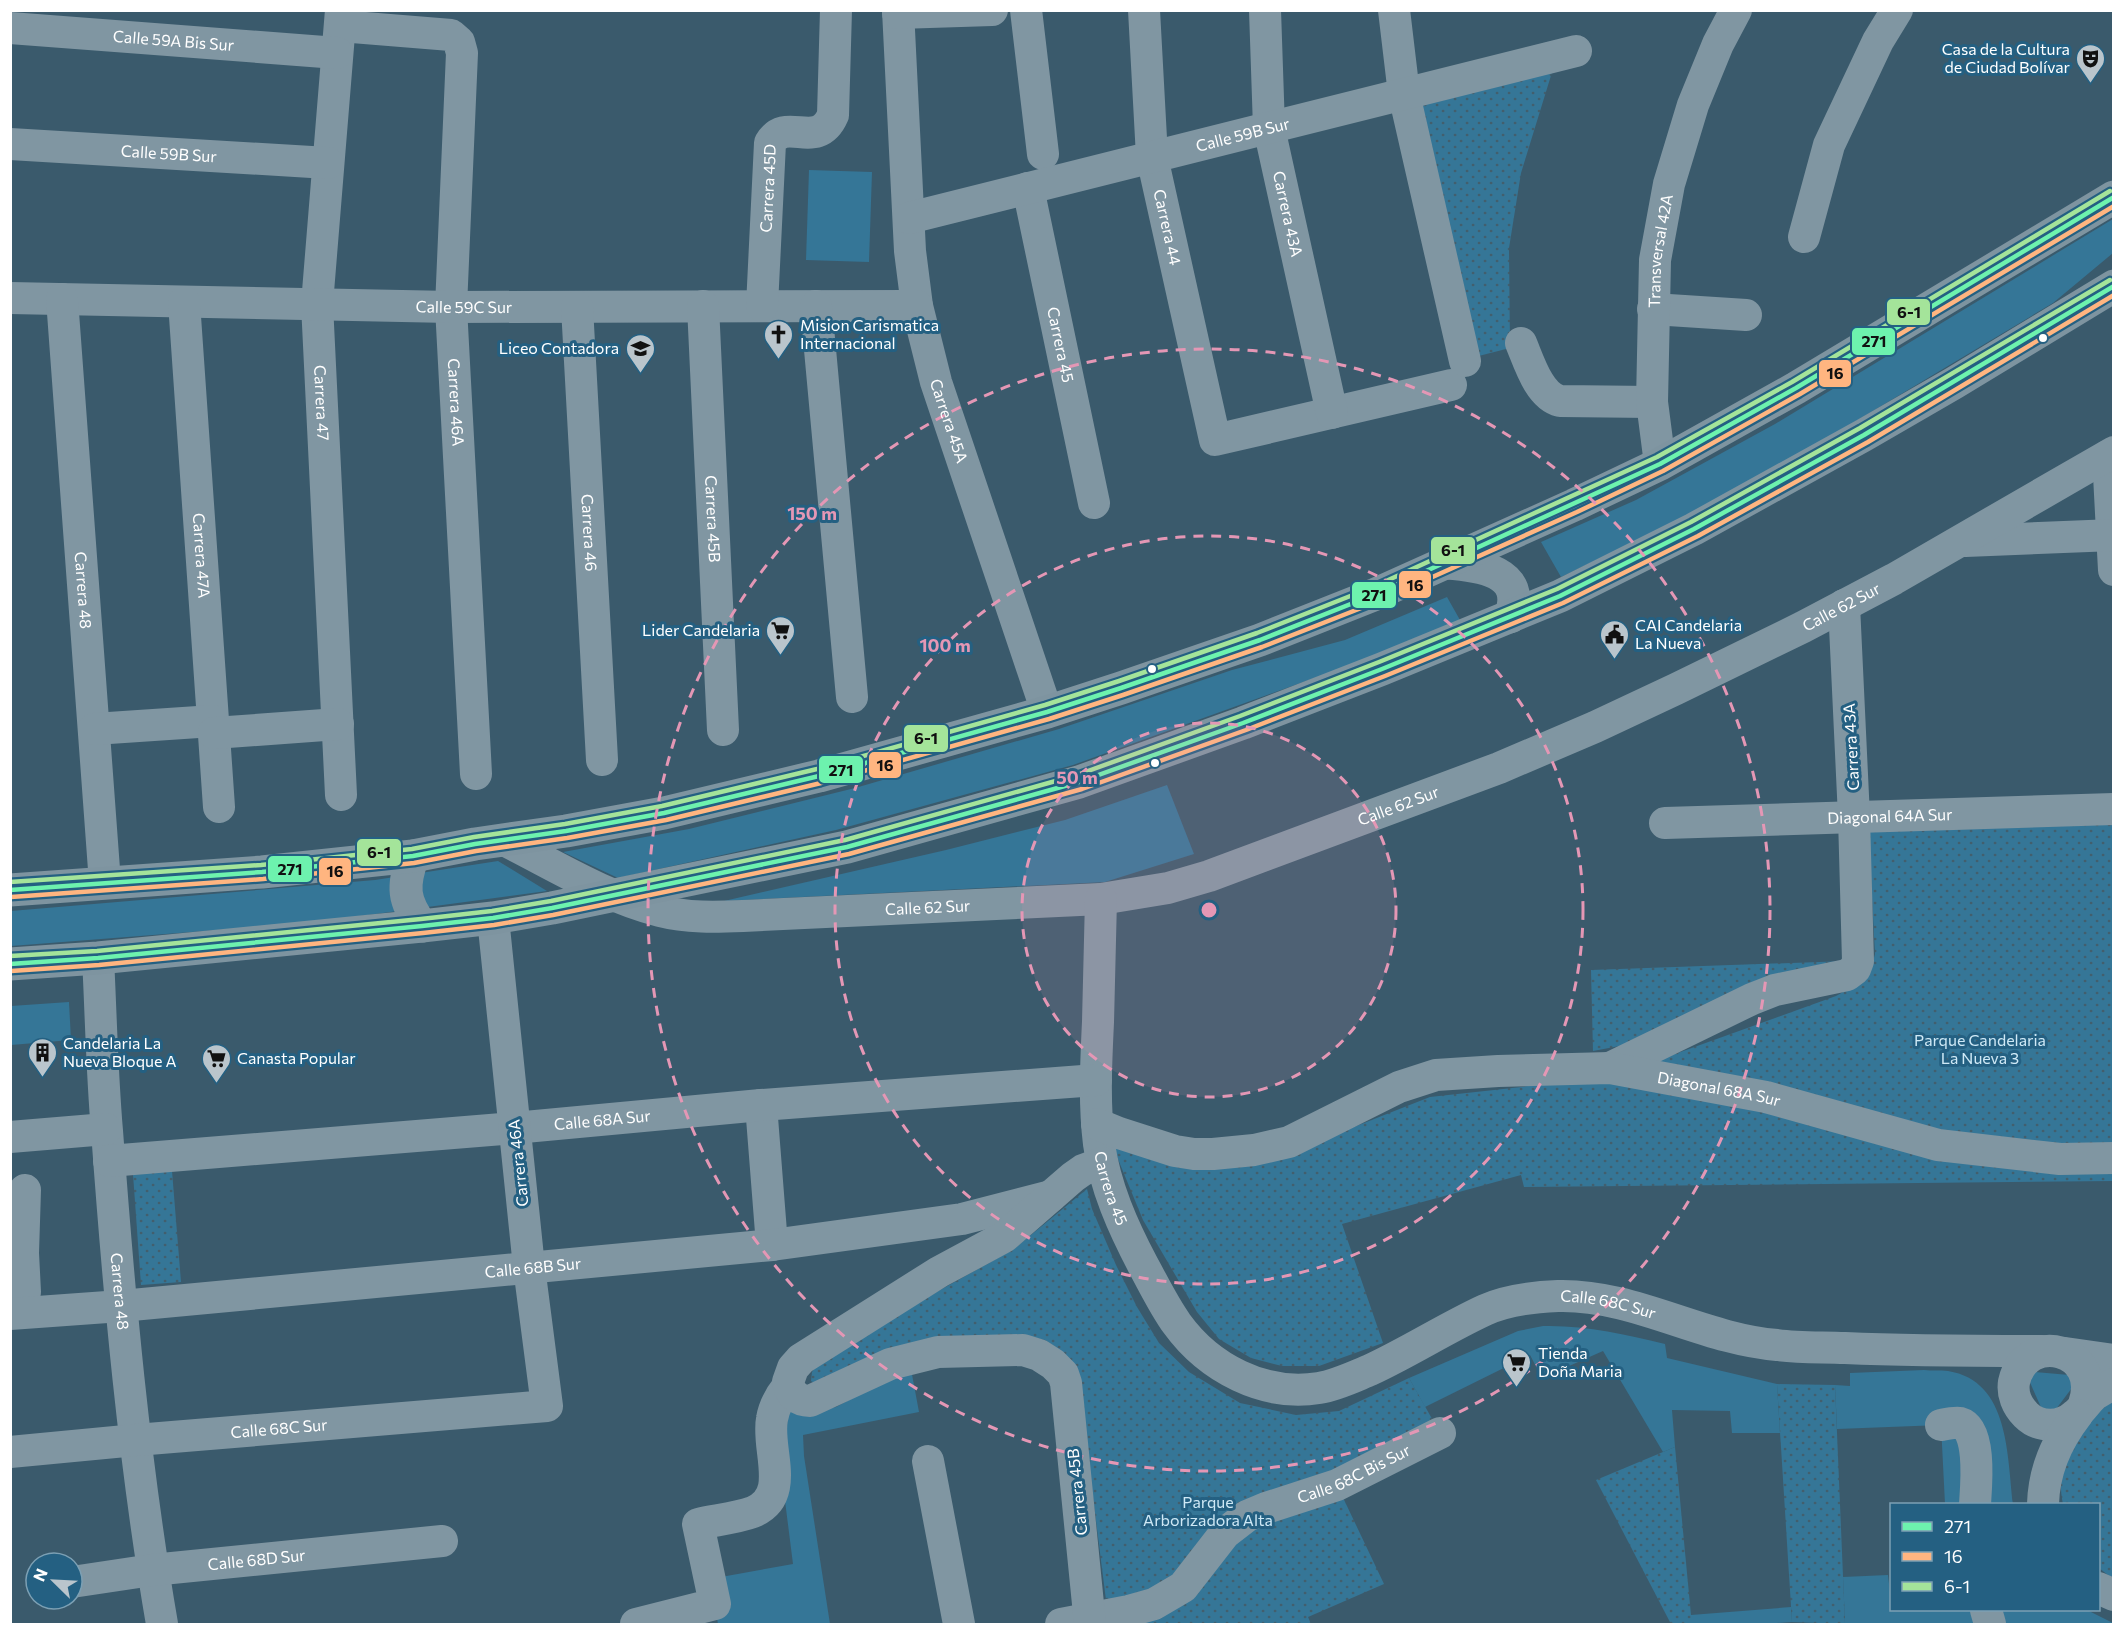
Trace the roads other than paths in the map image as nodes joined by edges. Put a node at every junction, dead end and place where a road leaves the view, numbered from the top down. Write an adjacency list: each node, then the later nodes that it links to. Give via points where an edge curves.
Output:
1 (836, 10): 30 (street, Carrera 45D, via 830,123 816,132 782,132 770,143)
2 (992, 10): 9 (street)
3 (1026, 10): 17 (street)
4 (1144, 10): 18 (street, Carrera 44)
5 (1265, 10): 15 (street, Carrera 43A)
6 (1394, 10): 14 (street)
7 (1736, 10): 35 (street, Transversal 42A, via 1693,105 1669,184 1655,261)
8 (1897, 10): 23 (street, via 1878,41 1829,145)
9 (898, 12): 22 (street, Carrera 45A)
10 (10, 28): 11 (street, Calle 59A Bis Sur)
11 (339, 30): 12 (street, Calle 59A Bis Sur); 19 (street, Carrera 47)
12 (451, 35): 33 (street, Carrera 46A, via 459,42 462,53)
13 (1576, 51): 14 (street, Calle 59B Sur)
14 (1404, 94): 15 (street, Calle 59B Sur); 39 (street, via 1458,373)
15 (1269, 128): 18 (street, Calle 59B Sur); 39 (street, Carrera 43A)
16 (10, 144): 19 (street, Calle 59B Sur)
17 (1043, 154)
18 (1152, 157): 20 (street, Calle 59B Sur); 39 (street, Carrera 44, via 1215,440)
19 (328, 163): 28 (street, Carrera 47)
20 (1028, 188): 22 (street, Calle 59B Sur); 42 (street, Carrera 45)
21 (2114, 197): 41 (main road, via 1796,388)
22 (909, 218): 32 (street, Carrera 45A)
23 (1804, 237)
24 (2114, 286): 48 (main road, via 1930,397 1704,523)
25 (10, 298): 26 (street, Calle 59C Sur)
26 (62, 299): 27 (street, Calle 59C Sur); 53 (street, Carrera 48)
27 (184, 302): 28 (street, Calle 59C Sur); 52 (street, Carrera 47A)
28 (317, 304): 33 (street, Calle 59C Sur); 51 (street, Carrera 47)
29 (703, 306): 30 (street, Calle 59C Sur); 34 (street, Calle 59C Sur); 54 (street, Carrera 45B)
30 (762, 306): 31 (street, Calle 59C Sur)
31 (816, 306): 32 (street, Calle 59C Sur); 49 (street)
32 (917, 306): 50 (street, Carrera 45A, via 936,382)
33 (451, 307): 34 (street, Calle 59C Sur); 56 (street, Carrera 46A)
34 (577, 307): 55 (street, Carrera 46)
35 (1653, 309): 36 (street); 38 (street, Transversal 42A)
36 (1746, 315)
37 (1521, 344): 38 (street, via 1533,372 1553,400)
38 (1652, 402): 41 (street, Transversal 42A)
39 (1332, 412)
40 (2111, 454): 43 (street); 44 (street, Calle 62 Sur)
41 (1660, 464): 45 (main road)
42 (1094, 503)
43 (2113, 535): 44 (street); 46 (street)
44 (1962, 541): 47 (street, Calle 62 Sur)
45 (1446, 563): 48 (main road, via 1474,565 1506,580 1514,595); 50 (main road, via 1260,640)
46 (2114, 570)
47 (1844, 605): 60 (street, Carrera 43A); 67 (street, Calle 62 Sur, via 1676,689 1499,768 1209,876 1168,888)
48 (1510, 617): 66 (main road, via 1243,723 1079,782 847,847)
49 (852, 697)
50 (1047, 712): 62 (main road, via 796,782 664,813)
51 (338, 724): 52 (street); 57 (street, Carrera 47)
52 (214, 727): 53 (street); 58 (street, Carrera 47A)
53 (94, 729): 64 (street, Carrera 48)
54 (723, 730)
55 (602, 760)
56 (476, 774)
57 (341, 795)
58 (219, 807)
59 (2114, 809): 60 (street, Diagonal 64A Sur)
60 (1854, 817): 61 (street, Diagonal 64A Sur); 72 (street, Carrera 43A, via 1858,960 1855,969 1847,975 1775,990 1730,1008)
61 (1665, 823)
62 (504, 840): 63 (main road); 66 (street, Calle 62 Sur)
63 (413, 856): 64 (main road); 69 (main road, via 406,874 405,893)
64 (105, 883): 65 (main road)
65 (10, 890)
66 (616, 896): 67 (street, Calle 62 Sur, via 687,916); 68 (main road)
67 (1101, 899): 73 (street, Carrera 45)
68 (493, 918): 69 (main road); 76 (street, Carrera 46A)
69 (422, 926): 70 (main road)
70 (98, 958): 71 (main road); 77 (street, Carrera 48)
71 (10, 964)
72 (1610, 1068): 75 (street, Diagonal 68A Sur, via 1436,1075 1399,1087 1289,1142 1213,1154 1175,1151); 79 (street, Diagonal 68A Sur, via 1766,1097 1938,1145 2060,1159)
73 (1096, 1080): 74 (street, Calle 68A Sur); 75 (street, Carrera 45)
74 (761, 1105): 76 (street, Calle 68A Sur); 84 (street)
75 (1097, 1124): 81 (street, Carrera 45)
76 (514, 1128): 80 (street, Calle 68A Sur); 86 (street, Carrera 46A)
77 (106, 1129): 78 (street); 80 (street, Carrera 48)
78 (10, 1137)
79 (2114, 1158)
80 (109, 1161): 88 (street, Carrera 48)
81 (1102, 1163): 83 (street, Calle 68B Sur, via 1083,1170); 94 (street, Carrera 45, via 1131,1241 1178,1326 1222,1367 1270,1387)
82 (25, 1190): 85 (street)
83 (1051, 1196): 84 (street, Calle 68B Sur, via 962,1219); 93 (street, Calle 68B Sur, via 1004,1237 939,1272 801,1359 789,1374)
84 (772, 1245): 86 (street, Calle 68B Sur)
85 (17, 1253): 87 (street)
86 (529, 1267): 88 (street, Calle 68B Sur); 96 (street, Carrera 46A)
87 (18, 1303): 88 (street, Calle 68B Sur)
88 (120, 1306): 100 (street, Carrera 48)
89 (1937, 1352): 90 (street, Calle 68C Sur); 94 (street, Calle 68C Sur, via 1776,1346 1602,1300 1544,1297 1487,1309 1334,1385); 95 (street, Calle 68C Sur, via 1973,1359 1998,1371)
90 (2054, 1352): 91 (street, Calle 68C Sur); 95 (street, via 2031,1356 2019,1369 2013,1386); 97 (street, via 2080,1364 2088,1380 2088,1393)
91 (2114, 1360)
92 (2114, 1384): 97 (street, via 2095,1394)
93 (788, 1386): 111 (street, Carrera 45B, via 794,1395 810,1401 890,1364 938,1352 1023,1350 1053,1364 1066,1383); 113 (street, Calle 68B Sur, via 771,1421 776,1485 770,1500 754,1511 698,1524 715,1604)
94 (1295, 1390)
95 (2018, 1403): 97 (street, via 2035,1421 2054,1425 2066,1422); 104 (street)
96 (547, 1406): 100 (street, Calle 68C Sur)
97 (2080, 1409): 105 (street, via 2052,1457)
98 (1941, 1425): 103 (street, via 1960,1423 1974,1440)
99 (1440, 1433): 111 (street, Calle 68C Bis Sur, via 1337,1485 1247,1516 1225,1533 1183,1587 1154,1604)
100 (136, 1440): 101 (street, Calle 68C Sur); 107 (street, Carrera 48)
101 (10, 1452)
102 (928, 1461): 114 (street)
103 (1975, 1503)
104 (2043, 1503)
105 (2043, 1503)
106 (442, 1541): 107 (street, Calle 68D Sur)
107 (152, 1570): 108 (street, Calle 68D Sur); 112 (street, Carrera 48)
108 (84, 1580)
109 (2100, 1589): 110 (street)
110 (2114, 1595)
111 (1081, 1623)
112 (162, 1624)
113 (636, 1624)
114 (959, 1624)

